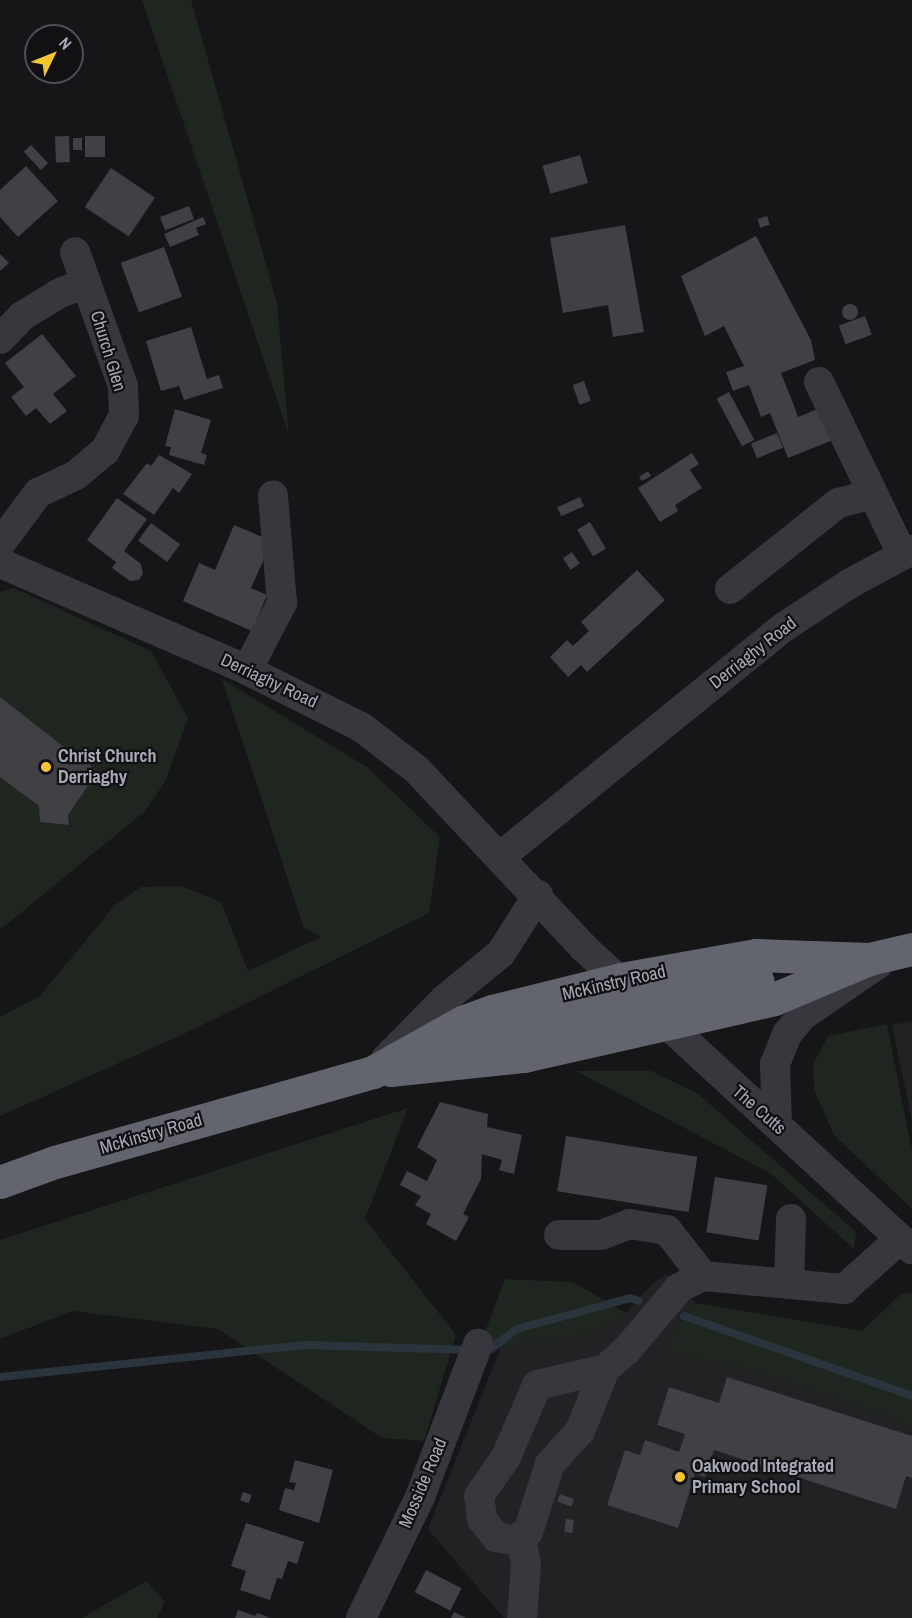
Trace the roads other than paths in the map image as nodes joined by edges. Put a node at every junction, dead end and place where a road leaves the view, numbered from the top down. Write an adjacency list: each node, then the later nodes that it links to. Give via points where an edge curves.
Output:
1 (75, 252): 2 (street, Church Glen)
2 (86, 283): 3 (street, via 60,293 22,316); 7 (street, Church Glen, via 123,386 124,416 105,451 75,474 38,493)
3 (0, 339)
4 (819, 382): 5 (street, Derriaghy Road)
5 (873, 494): 8 (street, Derriaghy Road); 10 (street, via 838,503)
6 (273, 495): 11 (street, via 282,603)
7 (0, 544)
8 (907, 552): 12 (street, Derriaghy Road, via 784,627)
9 (0, 563): 11 (street, Derriaghy Road)
10 (730, 589)
11 (247, 670): 12 (street, Derriaghy Road, via 361,727 417,770)
12 (501, 856): 13 (street, Derriaghy Road)
13 (538, 896): 15 (street, Derriaghy Road, via 583,947); 16 (street, via 501,953 445,999)
14 (891, 954): 15 (highway, McKinstry Road, via 774,999); 15 (highway, McKinstry Road, via 768,954); 17 (street, via 802,1016 787,1034 775,1064)
15 (643, 1001): 16 (highway, McKinstry Road, via 524,1056); 16 (highway, McKinstry Road, via 492,1011 462,1022); 17 (street, The Cutts)
16 (373, 1072): 18 (highway, McKinstry Road, via 55,1162)
17 (777, 1125): 21 (street, The Cutts)
18 (0, 1182)
19 (791, 1219): 23 (street)
20 (559, 1236): 22 (street, via 601,1235 629,1224 667,1230)
21 (906, 1244): 23 (street, The Cutts, via 844,1289)
22 (691, 1282): 23 (street, The Cutts); 25 (street)
23 (789, 1284)
24 (475, 1353): 27 (street, Mosside Road, via 420,1497)
25 (605, 1369): 26 (street, via 580,1431 550,1464 528,1532); 26 (street, via 537,1385 506,1457 479,1496 483,1519 496,1537 513,1540)
26 (521, 1536): 28 (street, via 526,1564)
27 (361, 1618)
28 (522, 1618)

